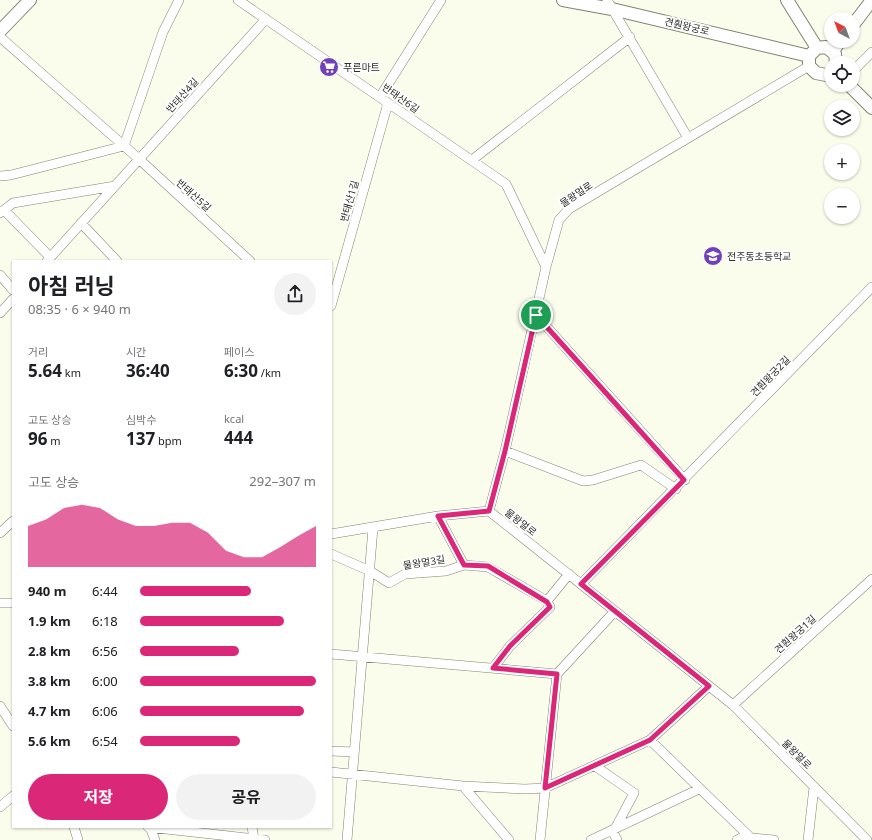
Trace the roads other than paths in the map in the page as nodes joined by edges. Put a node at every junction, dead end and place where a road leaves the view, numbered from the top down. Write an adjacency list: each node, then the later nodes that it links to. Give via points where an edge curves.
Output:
1 (30, 0): 11 (street)
2 (179, 0): 26 (street, via 162,32)
3 (238, 0): 10 (street, 반태산6길)
4 (441, 0): 22 (street)
5 (563, 0): 8 (street, 견훤왕궁로)
6 (787, 0): 17 (street)
7 (872, 1): 9 (street)
8 (610, 4): 13 (street); 17 (street, 견훤왕궁로)
9 (860, 16)
10 (266, 19): 22 (street, 반태산6길); 27 (street, 반태산4길)
11 (0, 31)
12 (0, 37): 26 (street, 반태산5길)
13 (630, 37): 25 (street); 28 (street)
14 (835, 48): 15 (street)
15 (833, 51): 17 (street, via 826,47); 18 (street)
16 (872, 52): 19 (street)
17 (812, 56): 20 (street, via 816,73); 25 (street, 물왕멀로)
18 (836, 56)
19 (860, 64)
20 (824, 74)
21 (856, 92): 24 (street)
22 (380, 97): 23 (street, 반태산6길)
23 (388, 102): 28 (street, 반태산6길); 41 (street, 반태산1길)
24 (872, 108)
25 (688, 138): 36 (street, 물왕멀로, via 569,209 559,220)
26 (124, 146): 27 (street, 반태산5길); 29 (street, via 11,175)
27 (139, 159): 30 (street, 반태산4길); 35 (street, 반태산5길)
28 (472, 160): 36 (street, 반태산6길, via 506,184)
29 (0, 175)
30 (114, 186): 31 (street, via 13,203); 32 (street, 반태산4길)
31 (2, 212): 33 (street, 반태산4길)
32 (81, 223): 33 (street, 반태산4길); 34 (street)
33 (49, 259)
34 (116, 260)
35 (249, 260)
36 (546, 267): 43 (street, 물왕멀로)
37 (0, 275): 39 (street)
38 (872, 287): 45 (street, 견훤왕궁2길)
39 (12, 289)
40 (12, 300): 42 (street)
41 (332, 302)
42 (0, 313)
43 (536, 315): 44 (street, 물왕멀로); 45 (street)
44 (505, 451): 46 (street, via 584,481 641,465); 47 (street, 물왕멀로)
45 (684, 480): 46 (street, 견훤왕궁2길)
46 (676, 489): 58 (street, 견훤왕궁2길)
47 (489, 511): 48 (street); 56 (street, 물왕멀로)
48 (438, 516): 50 (street); 54 (street)
49 (12, 522): 51 (street)
50 (373, 528): 52 (street); 55 (street)
51 (0, 533)
52 (332, 534)
53 (332, 554): 55 (street, 물왕멀3길)
54 (464, 565): 55 (street, 물왕멀3길, via 446,571 405,574 389,583); 59 (street, 물왕멀3길, via 488,566)
55 (370, 571): 64 (street)
56 (569, 574): 58 (street, 물왕멀로); 59 (street)
57 (872, 579): 68 (street, 견훤왕궁1길)
58 (581, 584): 62 (street, 물왕멀로)
59 (547, 602): 65 (street, via 550,607 510,646)
60 (0, 603): 61 (street)
61 (12, 603)
62 (615, 611): 66 (street); 67 (street, 물왕멀로)
63 (332, 654): 64 (street)
64 (362, 657): 65 (street); 73 (street)
65 (493, 668): 66 (street)
66 (557, 674): 79 (street)
67 (709, 686): 68 (street, 물왕멀로); 71 (street)
68 (733, 705): 78 (street, 물왕멀로)
69 (0, 706): 70 (street)
70 (12, 724)
71 (650, 740): 74 (street); 80 (street)
72 (332, 751): 73 (street)
73 (354, 752): 76 (street)
74 (595, 766): 79 (street); 87 (street, via 634,794)
75 (332, 772): 76 (street)
76 (352, 774): 77 (street); 93 (street)
77 (463, 786): 79 (street); 94 (street)
78 (814, 787): 100 (street); 101 (street, 물왕멀로)
79 (545, 788): 95 (street)
80 (699, 789): 87 (street); 88 (street)
81 (12, 797): 82 (street)
82 (0, 807)
83 (74, 828): 90 (street)
84 (149, 828): 91 (street)
85 (158, 828): 89 (street)
86 (252, 828): 89 (street)
87 (614, 829): 96 (street); 97 (street)
88 (747, 834): 98 (street); 99 (street, via 751,838)
89 (254, 839): 92 (street)
90 (78, 840)
91 (155, 840)
92 (265, 840)
93 (347, 840)
94 (509, 840)
95 (540, 840)
96 (591, 840)
97 (617, 840)
98 (737, 840)
99 (774, 840)
100 (808, 840)
101 (867, 840)

